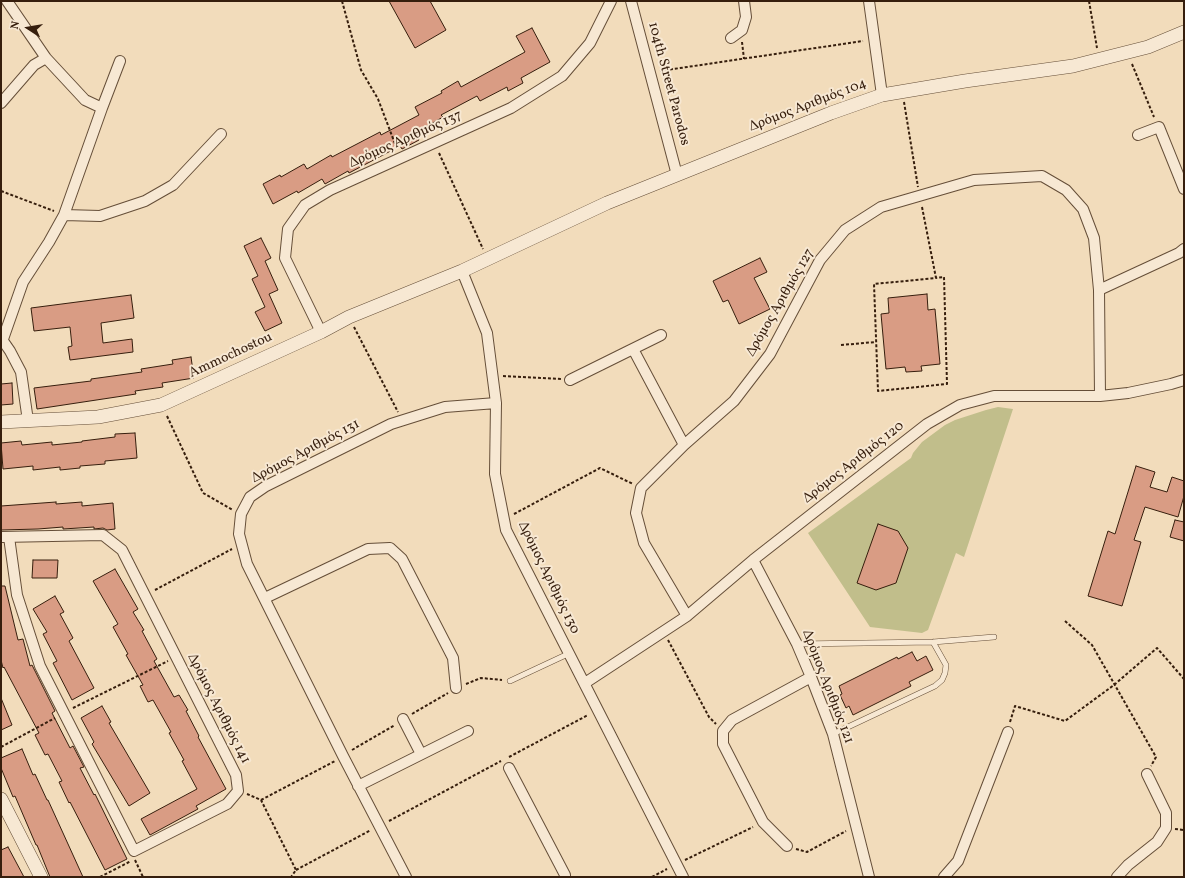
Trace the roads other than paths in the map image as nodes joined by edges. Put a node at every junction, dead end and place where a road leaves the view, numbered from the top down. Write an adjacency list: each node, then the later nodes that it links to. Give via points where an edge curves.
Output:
1 (7, 1): 8 (street)
2 (611, 1): 21 (street, Δρόμος Αριθμός 137, via 590,43 562,76 511,108 330,190 305,205 288,229 285,258)
3 (632, 1): 15 (street, 104th Street Parodos)
4 (744, 1): 7 (street, via 746,17 742,30)
5 (869, 1): 10 (street)
6 (1184, 32): 10 (street, Δρόμος Αριθμός 104, via 1148,47 1073,66)
7 (731, 38)
8 (46, 58): 11 (street, via 34,65); 12 (street, via 86,100)
9 (120, 61): 12 (street)
10 (882, 95): 15 (street, Δρόμος Αριθμός 104)
11 (1, 102)
12 (102, 108): 17 (street)
13 (221, 134): 17 (street, via 173,185 145,201 100,216)
14 (1138, 135): 16 (street, via 1158,128)
15 (677, 175): 19 (street, Δρόμος Αριθμός 104, via 607,203)
16 (1184, 189)
17 (64, 215): 23 (street, via 23,282)
18 (1184, 249): 20 (street)
19 (462, 271): 21 (street, Ammochostou, via 349,317); 28 (street, Δρόμος Αριθμός 130, via 486,333)
20 (1099, 290): 27 (street, Δρόμος Αριθμός 127); 31 (street, Δρόμος Αριθμός 127, via 1094,238 1083,209 1066,190 1042,176 974,180 882,207 845,230 820,260 770,354 734,401)
21 (320, 332): 29 (street, Ammochostou, via 162,405 98,417)
22 (661, 334): 24 (street)
23 (2, 338): 29 (street, via 21,372)
24 (633, 349): 25 (street); 31 (street)
25 (570, 380)
26 (1184, 380): 27 (street, Δρόμος Αριθμός 120, via 1128,393)
27 (1100, 396): 33 (street, Δρόμος Αριθμός 120, via 994,396 960,405 927,424)
28 (496, 402): 34 (street, Δρόμος Αριθμός 131, via 445,407 391,424 266,486 250,498 241,514 238,534 247,564); 39 (street, Δρόμος Αριθμός 130, via 495,474 506,530)
29 (28, 420): 30 (street, Ammochostou)
30 (1, 422)
31 (684, 445): 35 (street, Δρόμος Αριθμός 127, via 641,488 636,513 644,543)
32 (5, 537): 32 (street, Δρόμος Αριθμός 141, via 17,596 40,666 134,855 227,804 238,791 236,775 122,550 103,535)
33 (753, 560): 35 (street, Δρόμος Αριθμός 120); 38 (street, Δρόμος Αριθμός 121)
34 (265, 598): 43 (street, via 368,548 390,548 402,559 453,658); 51 (street, Δρόμος Αριθμός 131)
35 (687, 616): 42 (street, Δρόμος Αριθμός 120)
36 (994, 637): 37 (lane)
37 (933, 642): 38 (lane); 47 (lane, via 946,666 942,680 935,686)
38 (797, 644): 40 (street, Δρόμος Αριθμός 121)
39 (570, 653): 41 (lane); 42 (street, Δρόμος Αριθμός 130)
40 (811, 677): 47 (street, Δρόμος Αριθμός 121); 53 (street, via 732,720 723,730 724,744 763,822)
41 (510, 681)
42 (585, 683): 57 (street, Δρόμος Αριθμός 130)
43 (456, 688)
44 (403, 719): 48 (street)
45 (468, 731): 48 (street)
46 (1008, 732): 59 (street, via 958,861)
47 (833, 734): 58 (street, Δρόμος Αριθμός 121)
48 (421, 754): 51 (street)
49 (510, 768): 56 (street)
50 (1147, 774): 60 (street, via 1166,813 1166,828 1157,842)
51 (358, 786): 55 (street, Δρόμος Αριθμός 131)
52 (1, 799): 54 (street)
53 (788, 846)
54 (41, 877)
55 (406, 877)
56 (565, 877)
57 (683, 877)
58 (869, 877)
59 (944, 877)
60 (1117, 877)

